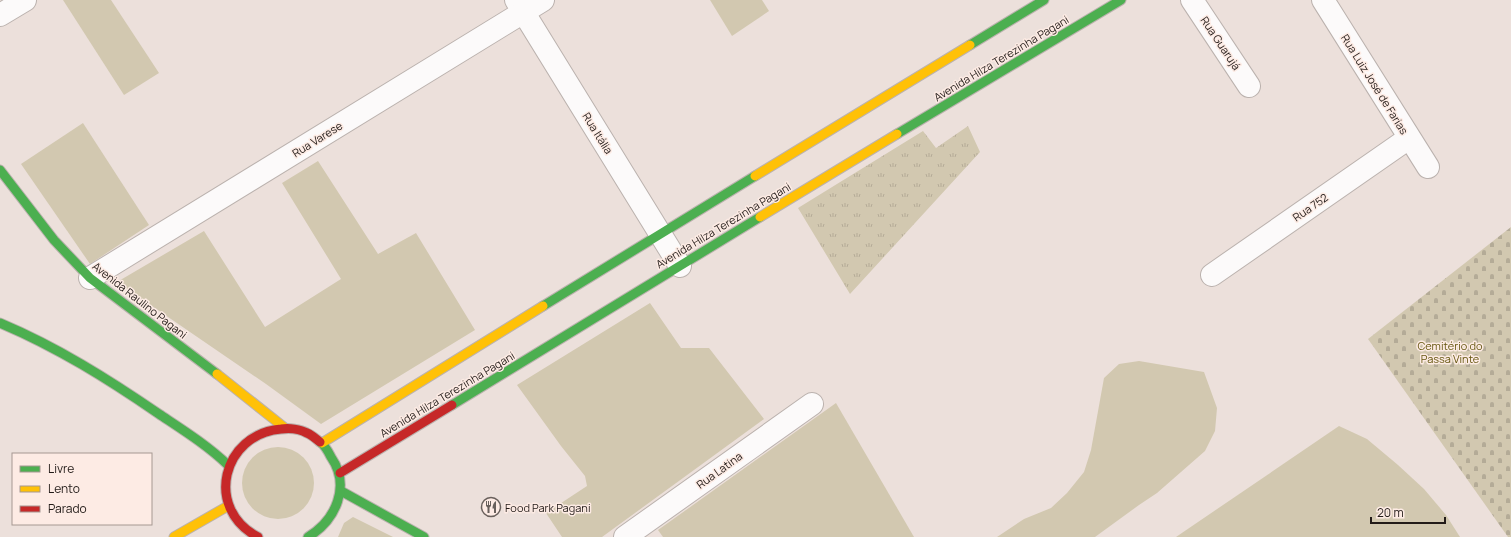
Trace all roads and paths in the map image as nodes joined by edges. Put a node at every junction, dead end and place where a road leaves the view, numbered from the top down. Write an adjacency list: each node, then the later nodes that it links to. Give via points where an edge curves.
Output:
1 (25, 0): 8 (street)
2 (543, 0): 7 (street, Rua Varese)
3 (1044, 0): 13 (main road, Avenida Hilza Terezinha Pagani)
4 (1121, 0): 14 (main road, Avenida Hilza Terezinha Pagani)
5 (1192, 0): 9 (street, Rua Guarujá)
6 (1323, 0): 10 (street, Rua Luiz José de Farias)
7 (520, 6): 13 (street, Rua Itália); 16 (street, Rua Varese)
8 (0, 15)
9 (1249, 86)
10 (1409, 138): 11 (street, Rua Luiz José de Farias); 15 (street, Rua 752)
11 (1428, 167)
12 (0, 170): 16 (main road, Avenida Raulino Pagani, via 54,240)
13 (660, 234): 14 (street, Rua Itália); 20 (main road, Avenida Hilza Terezinha Pagani)
14 (680, 266): 22 (main road, Avenida Hilza Terezinha Pagani)
15 (1212, 275)
16 (90, 278): 19 (main road, Avenida Raulino Pagani)
17 (0, 323): 21 (main road, via 72,357 212,450)
18 (812, 404): 29 (street, Rua Latina)
19 (285, 428): 20 (main road, via 300,430); 21 (main road, via 257,434 235,452)
20 (322, 443): 22 (main road, via 333,457)
21 (228, 465): 24 (main road, via 225,479)
22 (340, 473): 23 (main road)
23 (340, 491): 27 (main road, via 335,510 328,522); 28 (main road)
24 (228, 506): 25 (main road); 26 (main road, via 241,531)
25 (174, 537)
26 (258, 537)
27 (308, 537)
28 (424, 537)
29 (625, 537)

